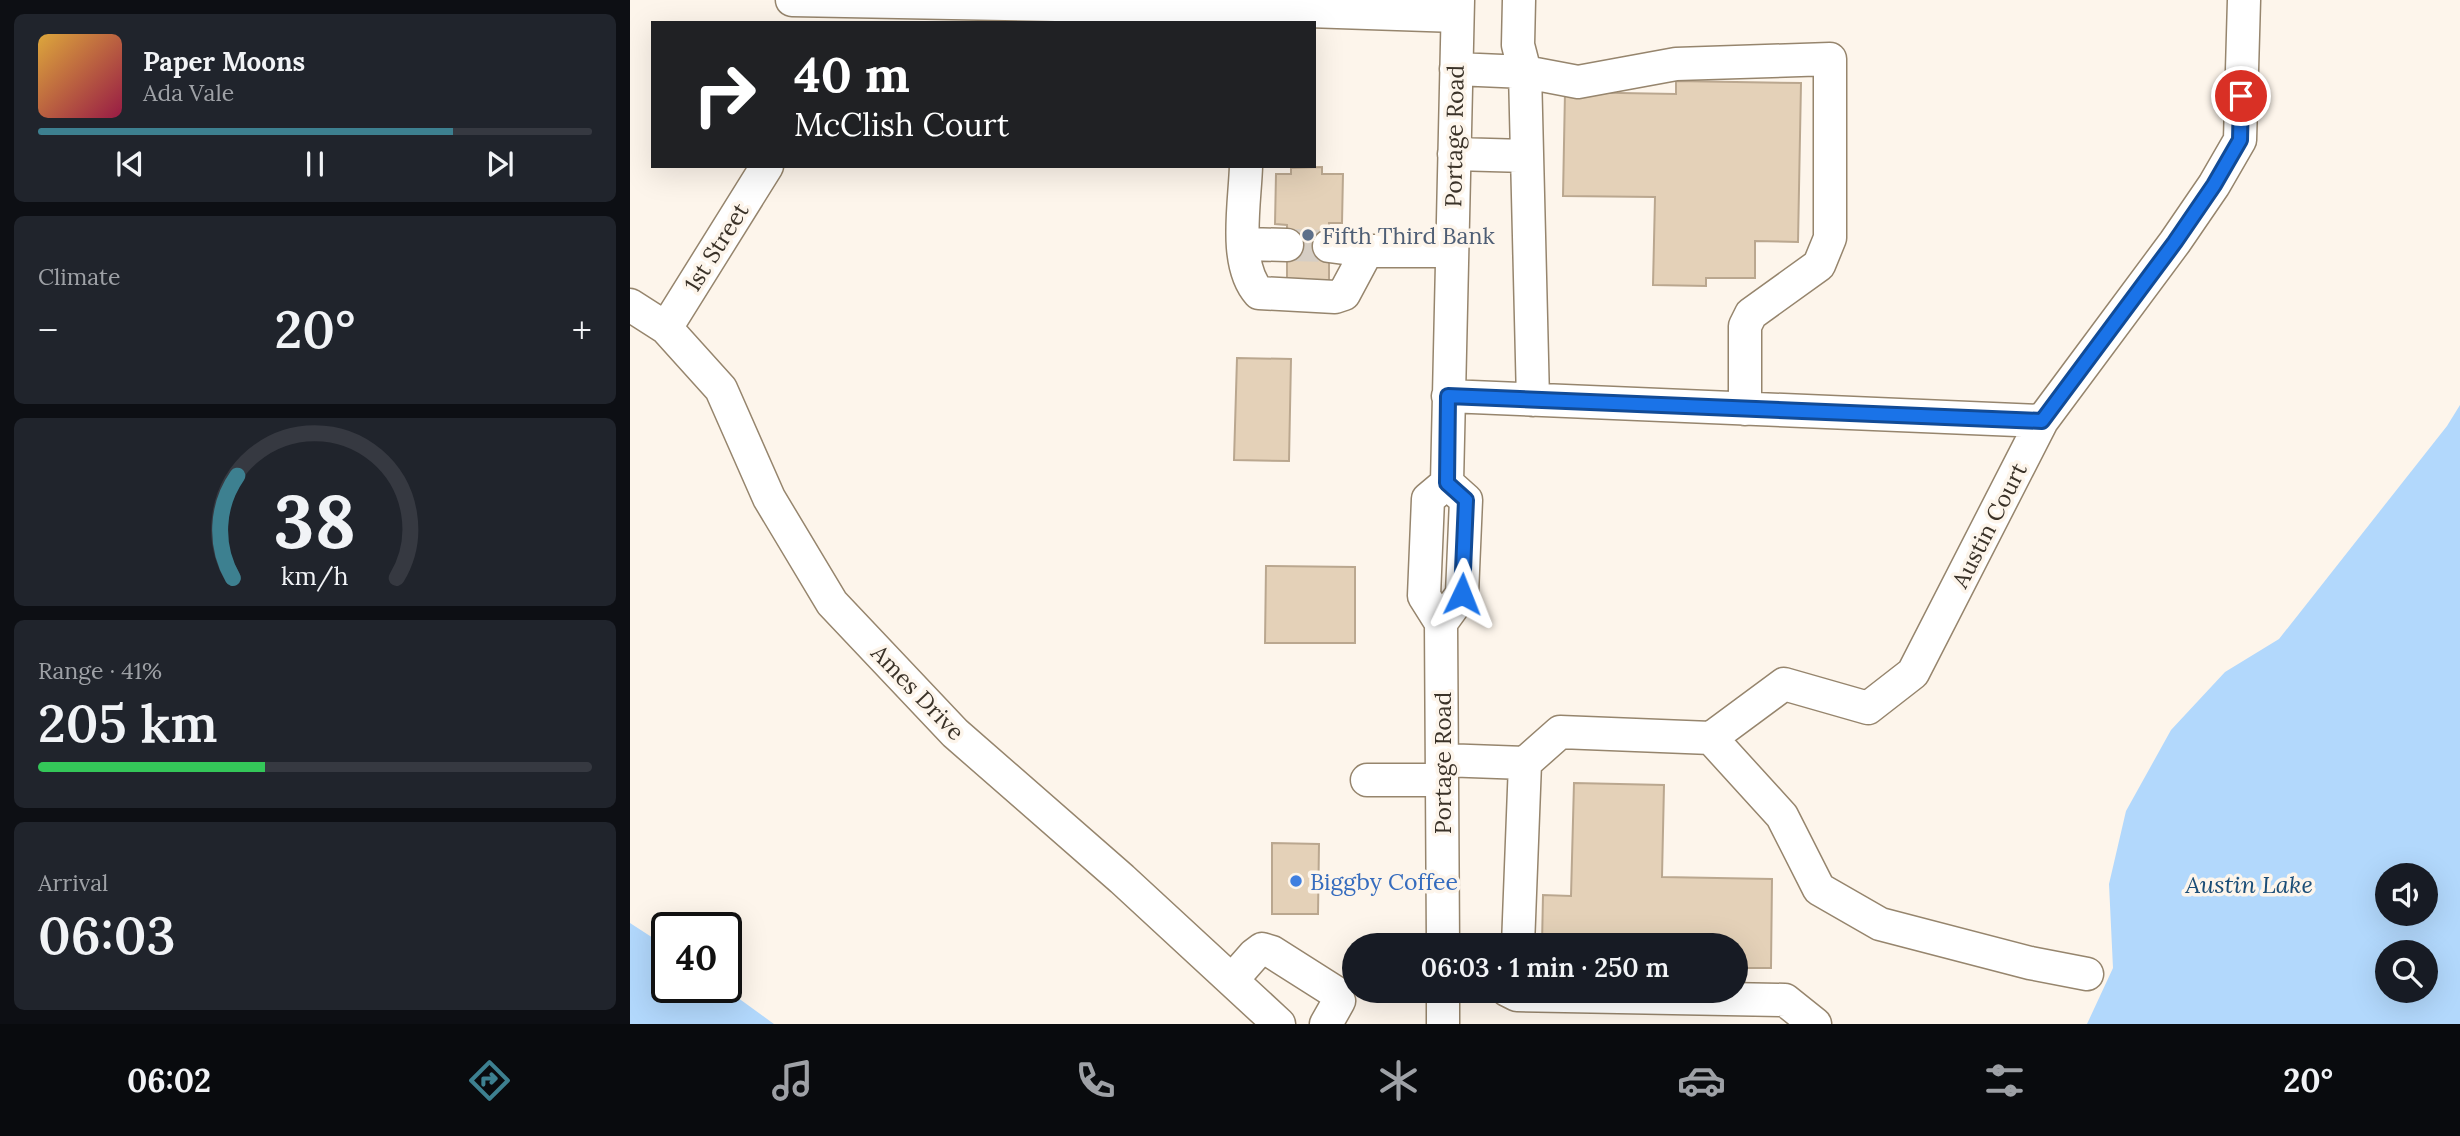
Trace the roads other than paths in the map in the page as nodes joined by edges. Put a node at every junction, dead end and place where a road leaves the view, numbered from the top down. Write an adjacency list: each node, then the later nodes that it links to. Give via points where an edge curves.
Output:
1 (792, 0): 4 (street)
2 (1519, 0): 10 (street, via 1518,46)
3 (2244, 0): 25 (street, Austin Court, via 2240,140 2175,242)
4 (816, 1): 5 (street); 8 (street)
5 (1085, 3): 7 (street)
6 (1457, 8): 7 (street); 9 (street, Portage Road)
7 (1290, 11)
8 (820, 21)
9 (1456, 69): 10 (street); 11 (street, Portage Road)
10 (1525, 72): 12 (street); 24 (street, via 1578,82 1676,64 1830,59 1830,238 1819,264 1751,314 1745,326)
11 (1454, 154): 12 (street); 19 (street, Portage Road)
12 (1527, 156): 23 (street)
13 (766, 168): 21 (street, 1st Street)
14 (1246, 168): 15 (street)
15 (1243, 244): 16 (street); 18 (street, via 1249,277 1259,292 1322,297 1344,294)
16 (1287, 245)
17 (1329, 246): 18 (street)
18 (1367, 251): 19 (street)
19 (1451, 251): 22 (street, Portage Road)
20 (630, 305): 21 (street, Ames Drive)
21 (666, 328): 33 (street, Ames Drive, via 722,389 769,498 832,603 955,733)
22 (1448, 396): 23 (street); 28 (street, Portage Road, via 1447,483 1466,500 1462,594 1441,623)
23 (1533, 400): 24 (street)
24 (1745, 409): 25 (street)
25 (2042, 421): 26 (street, Austin Court, via 1913,673 1868,708 1784,684)
26 (1711, 738): 27 (street, via 1560,732); 32 (street, via 1782,816 1819,889 1880,924)
27 (1525, 763): 28 (street); 31 (street)
28 (1442, 770): 29 (street); 30 (street, Portage Road)
29 (1367, 780)
30 (1443, 933)
31 (1518, 933)
32 (2087, 974)
33 (1232, 980): 36 (street, Ames Drive); 37 (street, via 1262,949 1272,952 1335,992 1339,1001)
34 (1748, 999): 39 (street, via 1785,1000)
35 (1443, 1003): 38 (street)
36 (1279, 1024)
37 (1326, 1024)
38 (1443, 1024)
39 (1815, 1024)

